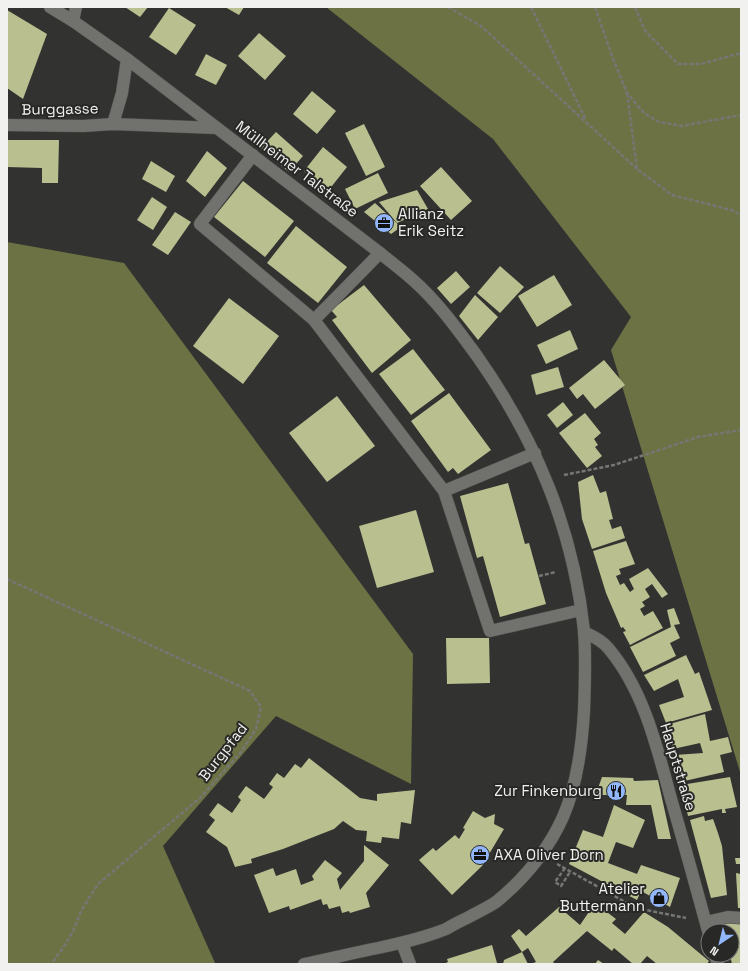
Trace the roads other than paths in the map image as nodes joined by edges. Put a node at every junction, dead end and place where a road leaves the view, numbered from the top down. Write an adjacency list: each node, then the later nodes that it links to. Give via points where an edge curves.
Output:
1 (50, 7): 3 (main road, Müllheimer Talstraße)
2 (76, 7): 3 (main road)
3 (73, 21): 4 (main road, Müllheimer Talstraße)
4 (127, 59): 5 (main road, Burggasse, via 122,93); 7 (main road, Müllheimer Talstraße)
5 (113, 124): 6 (main road, Burggasse); 7 (main road, Burggasse)
6 (7, 125)
7 (216, 128): 8 (main road, Müllheimer Talstraße)
8 (253, 155): 9 (main road, Müllheimer Talstraße); 10 (main road, via 200,224)
9 (380, 253): 10 (main road); 11 (main road, Müllheimer Talstraße, via 414,281 461,334 507,403)
10 (314, 320): 12 (main road)
11 (535, 453): 12 (main road); 13 (main road, Müllheimer Talstraße, via 566,536)
12 (444, 491): 13 (main road, via 490,631)
13 (581, 610): 14 (main road, Müllheimer Talstraße)
14 (584, 632): 16 (main road, Hauptstraße, via 608,647 637,694 655,741); 18 (main road, Müllheimer Talstraße, via 585,678 579,758 569,801 552,836 529,870 494,903 447,928)
15 (741, 918): 17 (main road, via 728,917)
16 (706, 923)
17 (715, 923)
18 (402, 942): 19 (main road, Müllheimer Talstraße); 20 (main road)
19 (304, 964)
20 (410, 964)

